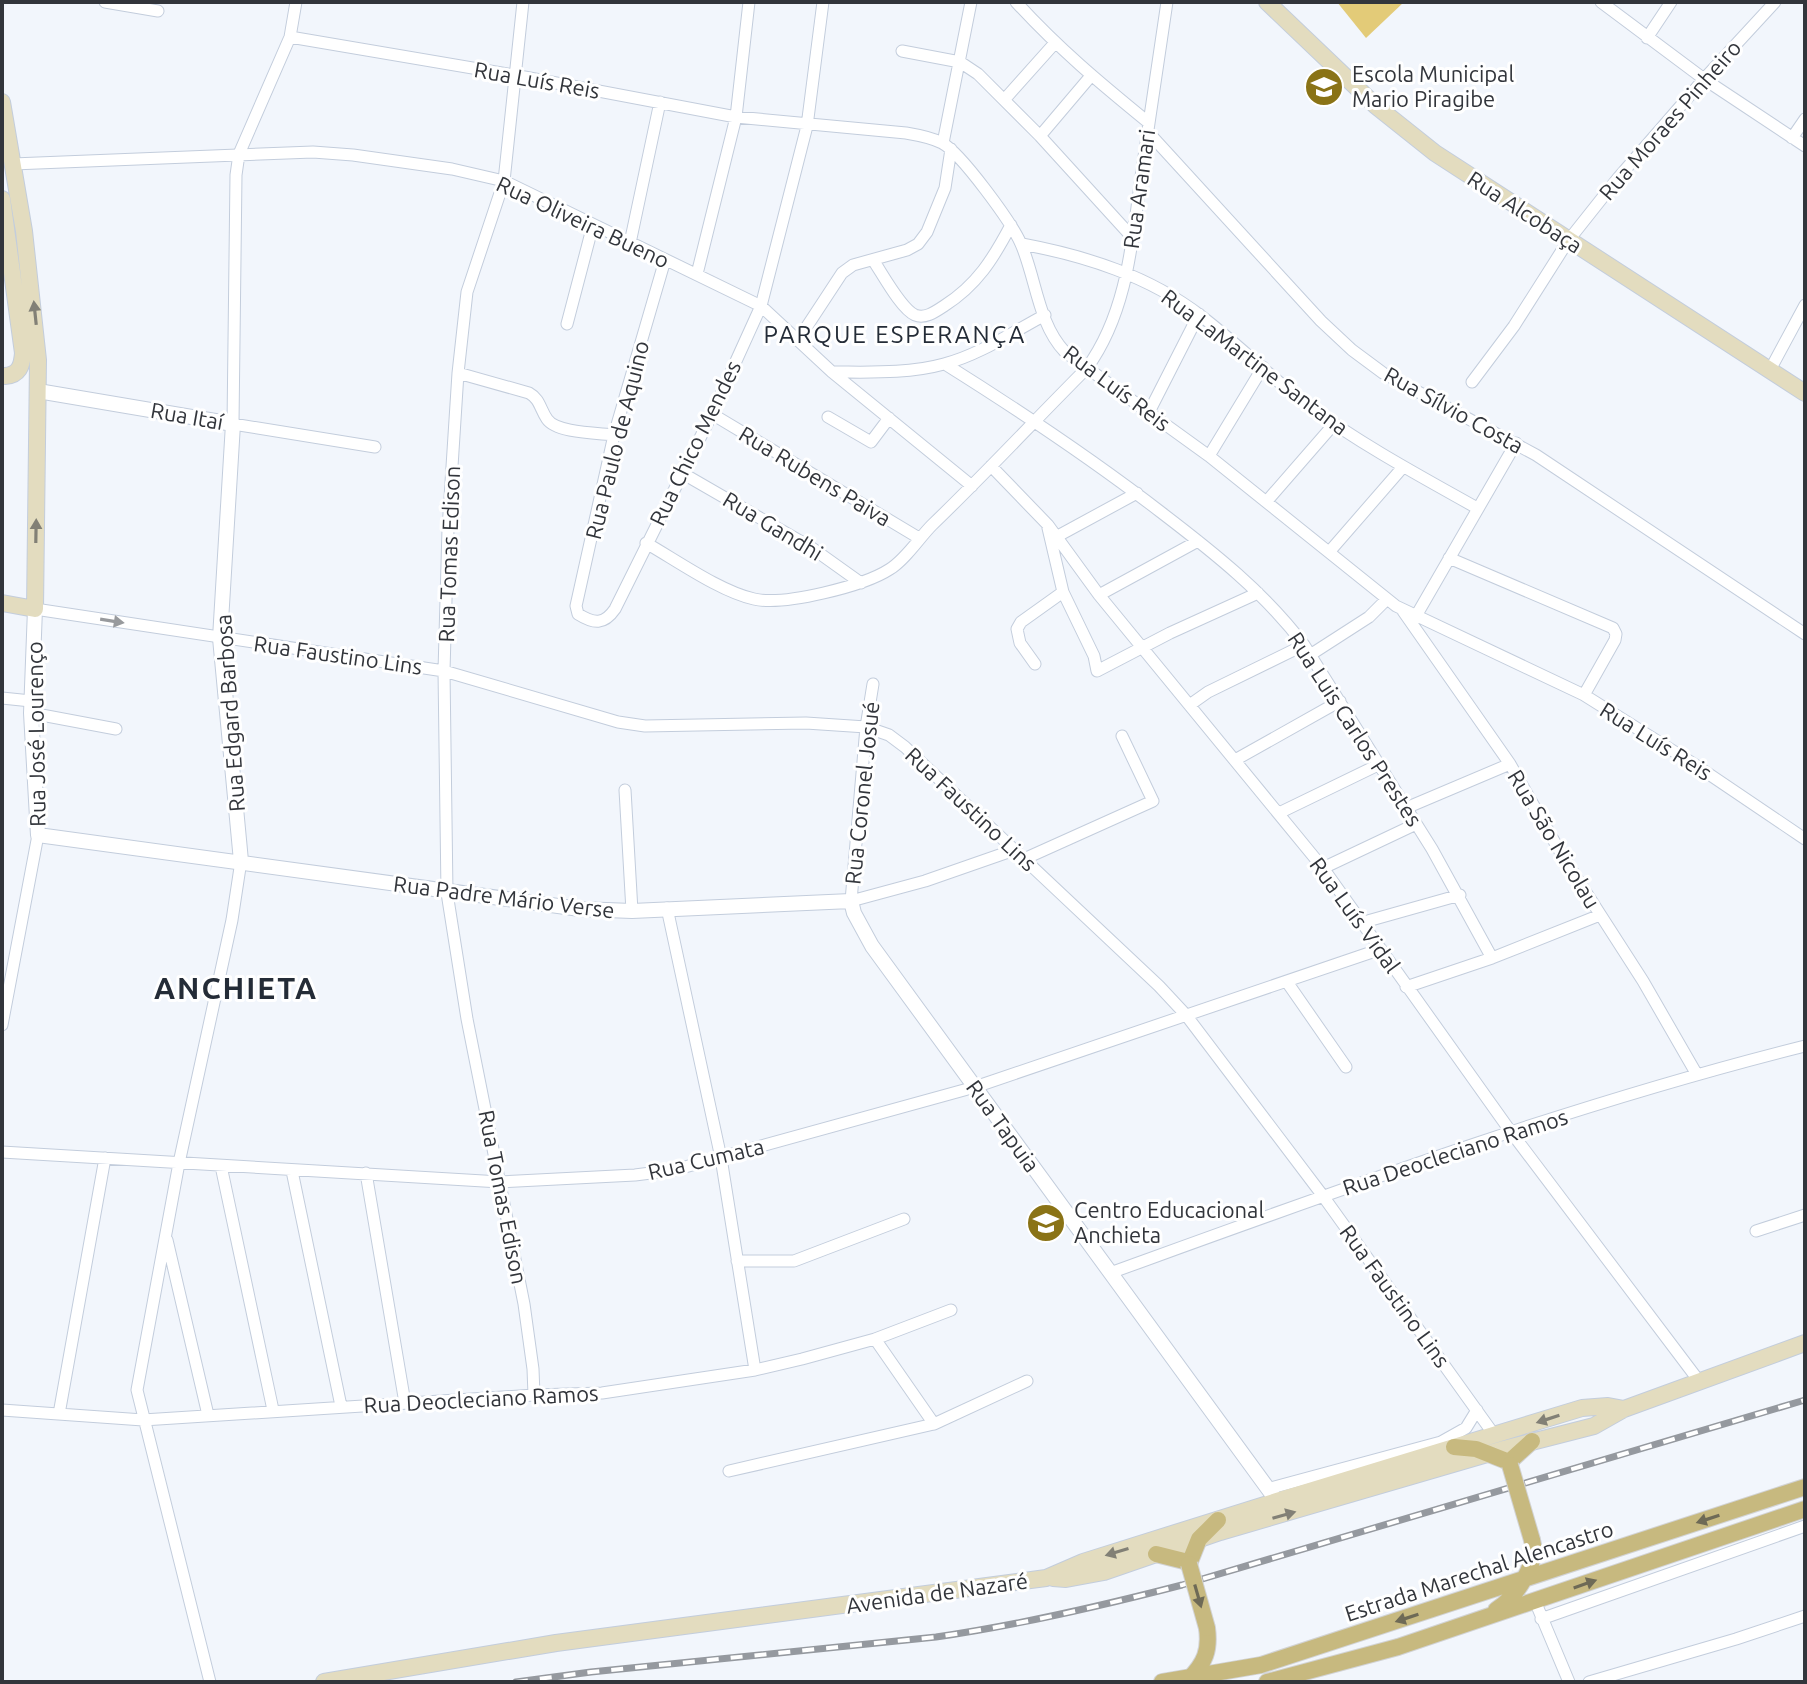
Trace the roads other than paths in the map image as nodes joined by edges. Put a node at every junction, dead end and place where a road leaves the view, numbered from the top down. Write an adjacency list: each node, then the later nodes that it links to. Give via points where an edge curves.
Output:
1 (105, 2): 13 (street)
2 (296, 2): 14 (street, Rua Edgard Barbosa)
3 (523, 2): 19 (street, Rua Tomas Edison)
4 (749, 2): 25 (street)
5 (823, 2): 27 (street, Rua Chico Mendes)
6 (971, 2): 18 (street)
7 (1016, 2): 16 (street, Rua Sílvio Costa)
8 (1167, 2): 28 (street, Rua Aramari)
9 (1267, 2): 40 (main road, Rua Alcobaça, via 1376,106 1435,153)
10 (1601, 2): 15 (street)
11 (1671, 2): 15 (street)
12 (1775, 2): 21 (street, Rua Moraes Pinheiro)
13 (158, 11)
14 (290, 37): 19 (street, Rua Luís Reis); 33 (street, Rua Edgard Barbosa)
15 (1647, 38): 21 (street)
16 (1054, 44): 20 (street, Rua Sílvio Costa); 22 (street)
17 (902, 51): 18 (street)
18 (960, 62): 22 (street); 31 (street)
19 (514, 75): 24 (street, Rua Luís Reis); 35 (street, Rua Tomas Edison)
20 (1090, 77): 28 (street, Rua Sílvio Costa); 29 (street)
21 (1704, 79): 30 (street); 40 (street, Rua Moraes Pinheiro)
22 (1004, 100): 29 (street)
23 (2, 102): 34 (main road, Rua José Lourenço)
24 (660, 102): 25 (street, Rua Luís Reis); 41 (street)
25 (736, 117): 27 (street, Rua Luís Reis); 46 (street)
26 (1805, 119): 30 (street)
27 (807, 126): 31 (street, Rua Luís Reis, via 906,133); 48 (street, Rua Chico Mendes)
28 (1148, 128): 39 (street, Rua Aramari); 71 (street, Rua Sílvio Costa, via 1352,350 1383,373)
29 (1040, 136): 39 (street)
30 (1792, 138): 32 (street)
31 (947, 146): 38 (street, Rua Luís Reis); 44 (street, via 945,188 927,232 907,250)
32 (1805, 146)
33 (239, 154): 34 (street, Rua Oliveira Bueno); 35 (street, Rua Oliveira Bueno, via 353,155); 68 (street, Rua Edgard Barbosa)
34 (13, 164): 61 (main road, Rua José Lourenço, one-way to 34, via 35,311)
35 (504, 181): 37 (street, Rua Oliveira Bueno); 58 (street, Rua Tomas Edison, via 467,292)
36 (2, 199): 59 (main road, via 23,353 19,369)
37 (593, 225): 41 (street, Rua Oliveira Bueno); 51 (street)
38 (1011, 225): 42 (street, Rua Luís Reis); 44 (street, via 981,277 926,316 906,308)
39 (1132, 237): 45 (street, Rua Aramari)
40 (1568, 241): 56 (main road, Rua Alcobaça); 60 (street, Rua Moraes Pinheiro)
41 (630, 243): 43 (street, Rua Oliveira Bueno)
42 (1022, 244): 45 (street, Rua LaMartine Santana); 50 (street, Rua Luís Reis)
43 (665, 260): 46 (street, Rua Oliveira Bueno); 70 (street, Rua Paulo de Aquino)
44 (873, 260): 52 (street, via 842,273)
45 (1127, 272): 49 (street, Rua LaMartine Santana); 55 (street, Rua Aramari, via 1115,316)
46 (697, 274): 48 (street, Rua Oliveira Bueno)
47 (1805, 305): 56 (street)
48 (761, 306): 52 (street, Rua Oliveira Bueno); 63 (street, Rua Chico Mendes)
49 (1199, 314): 54 (street, Rua LaMartine Santana); 64 (street)
50 (1045, 315): 53 (street); 55 (street, Rua Luís Reis, via 1059,345)
51 (567, 324)
52 (798, 340): 57 (street, Rua Oliveira Bueno)
53 (945, 364): 57 (street); 67 (street, Rua Luis Carlos Prestes)
54 (1263, 367): 69 (street, Rua LaMartine Santana); 73 (street)
55 (1087, 368): 64 (street, Rua Luís Reis); 67 (street, Rua Aramari)
56 (1770, 370): 62 (main road, Rua Alcobaça)
57 (832, 372): 66 (street, Rua Oliveira Bueno)
58 (458, 373): 70 (street, via 535,396 555,426); 103 (street, Rua Tomas Edison)
59 (3, 376): 61 (main road, Rua Itaí)
60 (1472, 382)
61 (38, 391): 68 (street, Rua Itaí); 94 (main road, Rua José Lourenço, one-way to 61)
62 (1805, 393)
63 (712, 414): 76 (street, Rua Chico Mendes); 83 (street, Rua Rubens Paiva)
64 (1148, 414): 73 (street, Rua Luís Reis)
65 (828, 417): 66 (street, via 871,442)
66 (889, 418): 77 (street, Rua Oliveira Bueno)
67 (1035, 420): 74 (street, Rua Aramari); 78 (street, Rua Luis Carlos Prestes)
68 (233, 424): 72 (street, Rua Itaí); 99 (street, Rua Edgard Barbosa)
69 (1334, 424): 75 (street, Rua LaMartine Santana); 79 (street)
70 (614, 435): 97 (street, Rua Paulo de Aquino, via 576,606)
71 (1516, 443): 80 (street); 98 (street, Rua Sílvio Costa)
72 (375, 447)
73 (1209, 456): 79 (street, Rua Luís Reis)
74 (991, 466): 77 (street, Rua Aramari); 81 (street, Rua Luís Vidal)
75 (1403, 467): 80 (street, Rua LaMartine Santana); 86 (street)
76 (682, 473): 85 (street, Rua Chico Mendes); 88 (street, Rua Gandhi, via 812,548)
77 (972, 486): 83 (street, Rua Aramari)
78 (1137, 493): 82 (street); 84 (street, Rua Luis Carlos Prestes)
79 (1267, 501): 86 (street, Rua Luís Reis)
80 (1477, 508): 87 (street)
81 (1048, 525): 82 (street, Rua Luís Vidal); 89 (street)
82 (1056, 537): 91 (street, Rua Luís Vidal)
83 (919, 538): 88 (street, Rua Aramari, via 893,568)
84 (1198, 541): 90 (street, Rua Luis Carlos Prestes); 91 (street)
85 (646, 543): 88 (street, Rua Aramari, via 754,599 794,598); 97 (street, Rua Chico Mendes, via 610,616 596,622)
86 (1330, 551): 92 (street, Rua Luís Reis)
87 (1449, 558): 96 (street); 105 (street, via 1613,628 1615,640)
88 (861, 583)
89 (1063, 592): 100 (street, via 1097,671); 102 (street, via 1017,629)
90 (1258, 593): 100 (street); 101 (street, Rua Luis Carlos Prestes)
91 (1099, 595): 100 (street, Rua Luís Vidal)
92 (1386, 600): 95 (street, Rua Luís Reis); 101 (street, via 1369,617)
93 (2, 603): 94 (main road, Rua Faustino Lins)
94 (35, 609): 99 (street, Rua Faustino Lins, one-way to 99); 109 (street, Rua José Lourenço)
95 (1403, 610): 96 (street, Rua Luís Reis); 114 (street, Rua São Nicolau)
96 (1416, 616): 105 (street, Rua Luís Reis)
97 (583, 617)
98 (1805, 634)
99 (220, 638): 103 (street, Rua Faustino Lins); 124 (street, Rua Edgard Barbosa)
100 (1142, 648): 108 (street, Rua Luís Vidal)
101 (1307, 650): 107 (street, Rua Luis Carlos Prestes); 108 (street)
102 (1035, 664)
103 (444, 671): 110 (street, Rua Faustino Lins, via 645,726); 126 (street, Rua Tomas Edison)
104 (873, 684): 110 (street, Rua Coronel Josué)
105 (1584, 695): 121 (street, Rua Luís Reis)
106 (2, 698): 109 (street)
107 (1340, 701): 113 (street); 115 (street, Rua Luis Carlos Prestes)
108 (1191, 704): 113 (street, Rua Luís Vidal)
109 (31, 707): 111 (street); 120 (street, Rua José Lourenço)
110 (866, 727): 122 (street, Rua Faustino Lins, via 905,747); 128 (street, Rua Coronel Josué)
111 (116, 729)
112 (1122, 736): 123 (street, via 1153,801)
113 (1235, 760): 118 (street, Rua Luís Vidal)
114 (1510, 764): 117 (street); 131 (street, Rua São Nicolau)
115 (1378, 765): 117 (street, Rua Luis Carlos Prestes); 118 (street)
116 (625, 790): 130 (street)
117 (1406, 808): 119 (street, Rua Luis Carlos Prestes)
118 (1279, 813): 125 (street, Rua Luís Vidal)
119 (1416, 824): 125 (street); 127 (street, Rua Luis Carlos Prestes)
120 (38, 835): 124 (street, Rua Padre Mário Verse); 138 (street, Rua José Lourenço)
121 (1805, 839)
122 (1014, 850): 123 (street, Rua Faustino Lins); 128 (street, Rua Padre Mário Verse)
123 (1024, 859): 137 (street, Rua Faustino Lins)
124 (241, 861): 126 (street, Rua Padre Mário Verse); 147 (street, Rua Edgard Barbosa)
125 (1323, 868): 132 (street, Rua Luís Vidal)
126 (447, 893): 130 (street, Rua Padre Mário Verse); 151 (street, Rua Tomas Edison)
127 (1460, 895): 132 (street); 134 (street, Rua Luis Carlos Prestes)
128 (851, 901): 129 (street, Rua Padre Mário Verse); 142 (street, Rua Tapuia, via 872,946)
129 (667, 908): 130 (street, Rua Padre Mário Verse); 146 (street)
130 (632, 911)
131 (1600, 915): 134 (street); 141 (street, Rua São Nicolau)
132 (1364, 922): 133 (street, Rua Luís Vidal)
133 (1381, 949): 135 (street, Rua Cumata); 136 (street, Rua Luís Vidal)
134 (1492, 958): 136 (street)
135 (1287, 982): 137 (street, Rua Cumata); 140 (street)
136 (1406, 987): 143 (street, Rua Luís Vidal)
137 (1186, 1015): 142 (street, Rua Cumata); 152 (street, Rua Faustino Lins)
138 (2, 1025)
139 (1805, 1046): 141 (street, Rua Deocleciano Ramos)
140 (1346, 1067)
141 (1696, 1073): 143 (street, Rua Deocleciano Ramos)
142 (975, 1087): 146 (street, Rua Cumata); 158 (street, Rua Tapuia)
143 (1511, 1132): 152 (street, Rua Deocleciano Ramos); 164 (street, Rua Luís Vidal)
144 (2, 1152): 145 (street, Rua Cumata)
145 (105, 1158): 147 (street, Rua Cumata); 172 (street)
146 (721, 1158): 151 (street, Rua Cumata, via 635,1175); 157 (street)
147 (179, 1163): 148 (street, Rua Cumata); 156 (street, Rua Edgard Barbosa)
148 (221, 1166): 149 (street, Rua Cumata); 170 (street)
149 (292, 1171): 150 (street, Rua Cumata); 167 (street)
150 (366, 1173): 151 (street, Rua Cumata); 166 (street)
151 (500, 1182): 165 (street, Rua Tomas Edison, via 524,1304)
152 (1323, 1196): 158 (street, Rua Deocleciano Ramos); 171 (street, Rua Faustino Lins)
153 (1805, 1215): 155 (street)
154 (904, 1219): 157 (street, via 794,1261)
155 (1756, 1231)
156 (165, 1236): 173 (street); 174 (street, Rua Edgard Barbosa, via 138,1381)
157 (737, 1261): 162 (street)
158 (1110, 1273): 183 (street, Rua Tapuia)
159 (951, 1310): 160 (street, Rua Deocleciano Ramos)
160 (875, 1339): 162 (street, Rua Deocleciano Ramos); 175 (street)
161 (1805, 1343): 164 (main road, Avenida de Nazaré)
162 (755, 1370): 165 (street, Rua Deocleciano Ramos, via 602,1393)
163 (1027, 1381): 175 (street)
164 (1699, 1381): 168 (main road, Avenida de Nazaré)
165 (534, 1395): 166 (street, Rua Deocleciano Ramos)
166 (405, 1403): 167 (street, Rua Deocleciano Ramos)
167 (341, 1406): 170 (street, Rua Deocleciano Ramos)
168 (1624, 1409): 176 (main road, Avenida de Nazaré, one-way to 176, via 1582,1408); 177 (main road, Avenida de Nazaré, via 1594,1426)
169 (2, 1410): 172 (street, Rua Deocleciano Ramos)
170 (273, 1410): 173 (street, Rua Deocleciano Ramos)
171 (1477, 1410): 176 (street, Rua Faustino Lins); 183 (street, Avenida de Nazaré, via 1466,1428 1441,1442)
172 (59, 1414): 174 (street, Rua Deocleciano Ramos)
173 (208, 1415): 174 (street, Rua Deocleciano Ramos)
174 (143, 1420): 200 (street, Rua Edgard Barbosa)
175 (934, 1424): 181 (street)
176 (1495, 1436): 178 (main road, Avenida de Nazaré)
177 (1532, 1441): 179 (main road, Avenida de Nazaré); 180 (main road)
178 (1454, 1447): 179 (main road); 183 (main road, Avenida de Nazaré)
179 (1491, 1453): 180 (main road); 187 (main road, Avenida de Nazaré, one-way to 179)
180 (1510, 1463): 188 (main road, bridge)
181 (729, 1471)
182 (1805, 1487): 191 (main road, Estrada Marechal Alencastro, one-way to 191)
183 (1272, 1495): 185 (main road, Avenida de Nazaré)
184 (1805, 1509): 194 (main road, Estrada Marechal Alencastro, one-way to 184)
185 (1218, 1520): 187 (main road); 192 (main road, Avenida de Nazaré, one-way to 192)
186 (1805, 1526): 197 (street)
187 (1199, 1539): 189 (main road, Avenida de Nazaré); 190 (main road)
188 (1533, 1544): 191 (main road); 193 (main road)
189 (1156, 1554): 190 (main road); 192 (main road, Avenida de Nazaré, via 1104,1572)
190 (1188, 1563): 198 (main road, one-way to 198, bridge, via 1207,1628 1208,1653)
191 (1563, 1568): 193 (main road, Estrada Marechal Alencastro)
192 (1046, 1578): 201 (main road, Avenida de Nazaré, via 556,1643)
193 (1523, 1579): 196 (main road, via 1510,1600); 198 (main road, Estrada Marechal Alencastro, one-way to 198, via 1261,1665)
194 (1535, 1601): 196 (main road, Estrada Marechal Alencastro); 197 (street)
195 (1805, 1616): 205 (street)
196 (1485, 1618): 199 (main road, Estrada Marechal Alencastro)
197 (1541, 1619): 204 (street)
198 (1189, 1679): 202 (main road, Estrada Marechal Alencastro)
199 (1289, 1679): 203 (main road, Estrada Marechal Alencastro)
200 (210, 1682)
201 (324, 1682)
202 (1162, 1682)
203 (1267, 1682)
204 (1569, 1682)
205 (1589, 1682)

